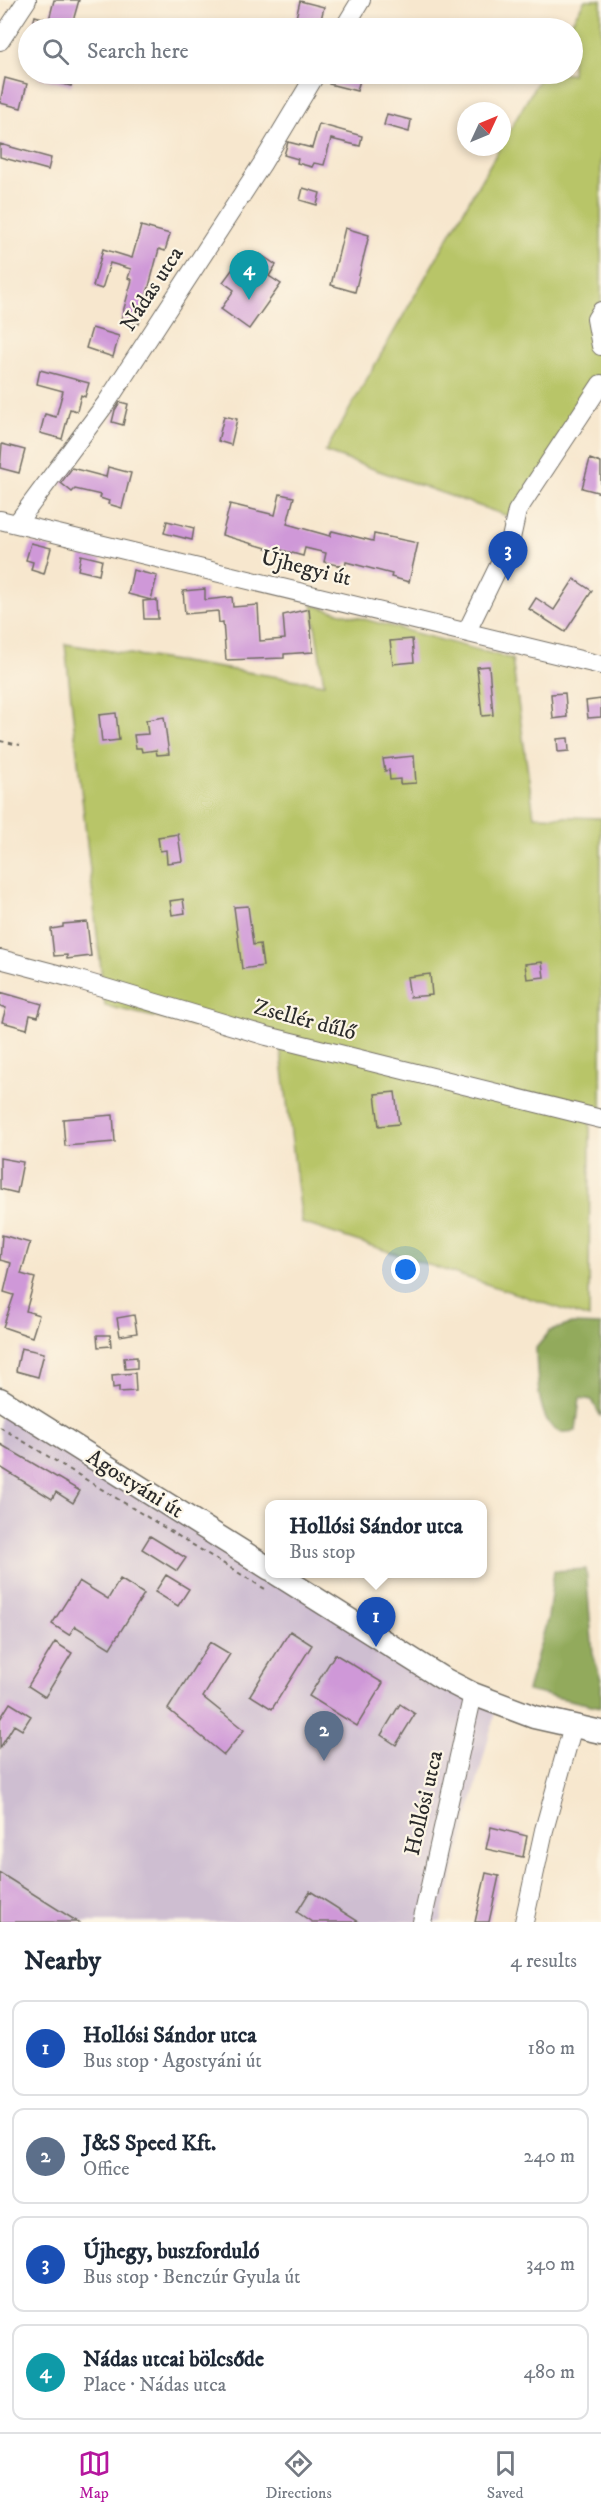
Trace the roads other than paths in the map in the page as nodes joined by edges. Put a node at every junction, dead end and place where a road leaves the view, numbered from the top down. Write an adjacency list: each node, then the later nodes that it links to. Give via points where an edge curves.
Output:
1 (27, 0): 4 (street)
2 (361, 0): 3 (street)
3 (350, 18)
4 (0, 41)
5 (310, 84): 9 (street, Nádas utca, via 107,402)
6 (601, 311): 7 (street, via 596,319)
7 (601, 346)
8 (601, 384): 10 (street, via 517,511 510,543)
9 (9, 521): 10 (street, Újhegyi út)
10 (467, 631): 11 (street, Újhegyi út)
11 (601, 666)
12 (0, 959): 13 (street, Zsellér dűlő, via 267,1036)
13 (601, 1119)
14 (0, 1399): 15 (main road, Agostyáni út)
15 (265, 1566)
16 (283, 1578): 17 (main road)
17 (473, 1694): 18 (main road, via 534,1717); 20 (street, Hollósi utca)
18 (573, 1726): 19 (main road); 21 (street)
19 (601, 1732)
20 (422, 1922)
21 (524, 1922)

